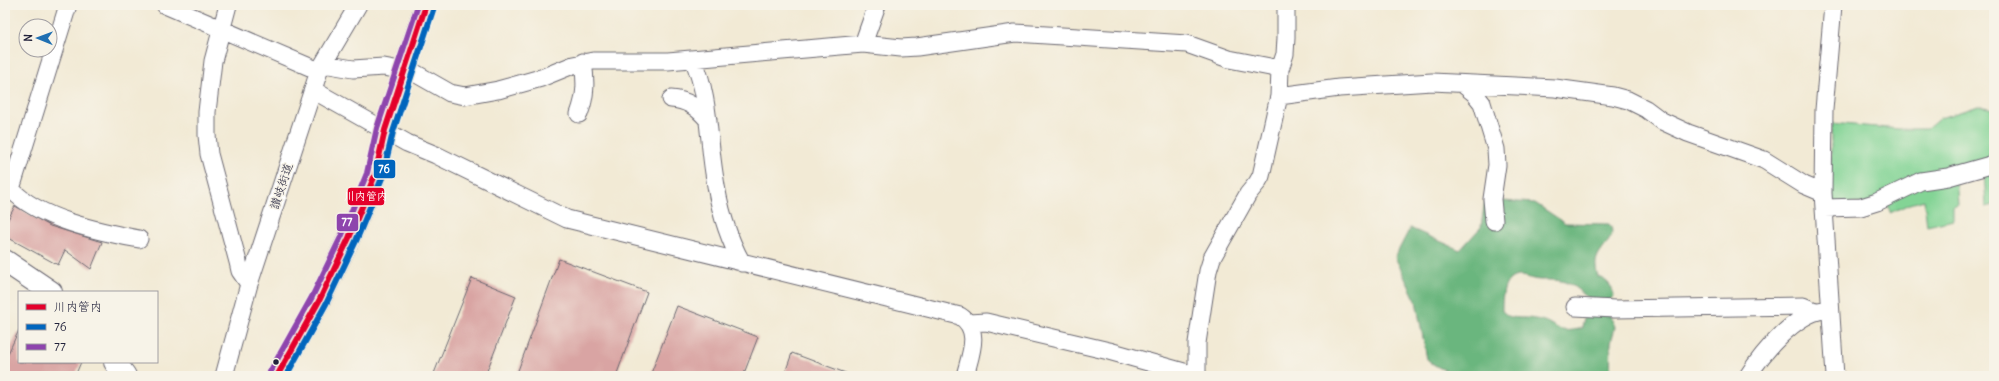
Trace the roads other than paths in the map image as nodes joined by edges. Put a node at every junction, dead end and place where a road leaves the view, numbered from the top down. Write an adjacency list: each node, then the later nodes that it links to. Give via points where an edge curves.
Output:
1 (68, 5): 24 (street)
2 (165, 5): 9 (street)
3 (228, 5): 9 (street)
4 (358, 5): 13 (street, 讃岐街道)
5 (426, 5): 15 (main road)
6 (877, 5): 10 (street)
7 (1286, 5): 14 (street, via 1285,54)
8 (1832, 5): 25 (street, via 1824,110)
9 (222, 29): 13 (street); 30 (street, via 214,56 206,112 209,154 240,271)
10 (863, 44): 11 (street, via 744,53); 14 (street, via 917,47 1031,32 1187,44 1223,57)
11 (692, 61): 12 (street); 21 (street)
12 (583, 62): 15 (street, via 541,78 465,96 450,93); 20 (street, via 585,91)
13 (321, 67): 15 (street, via 384,67); 17 (street, 讃岐街道)
14 (1280, 69): 18 (street)
15 (405, 70): 22 (main road)
16 (1464, 85): 18 (street, via 1432,82 1386,84); 25 (street, via 1555,88 1628,100 1688,133 1764,160 1804,185); 26 (street, via 1482,103 1496,149 1497,165 1492,199)
17 (313, 90): 22 (street); 30 (street, 讃岐街道)
18 (1279, 96): 40 (street, via 1261,176 1248,194 1212,258 1208,270 1197,343)
19 (671, 99): 21 (street, via 692,104)
20 (578, 114)
21 (708, 120): 29 (street, via 718,195)
22 (385, 130): 29 (street, via 407,143 567,219); 38 (main road, via 375,175 349,238 319,301)
23 (1994, 164): 25 (street, via 1921,181 1861,207)
24 (9, 197): 27 (street, via 75,224)
25 (1823, 201): 33 (street)
26 (1494, 221)
27 (139, 239)
28 (5, 261): 31 (main road)
29 (742, 263): 34 (street, via 960,316)
30 (249, 284): 37 (street, 讃岐街道)
31 (50, 291)
32 (1575, 307): 33 (street, via 1615,309 1803,306)
33 (1823, 310): 41 (street, via 1778,338 1767,348); 42 (street)
34 (969, 323): 39 (street, via 973,329 974,340); 40 (street, via 986,322 1109,351)
35 (115, 363): 36 (main road)
36 (125, 376)
37 (224, 376)
38 (277, 376)
39 (965, 376)
40 (1197, 376)
41 (1748, 376)
42 (1835, 376)

